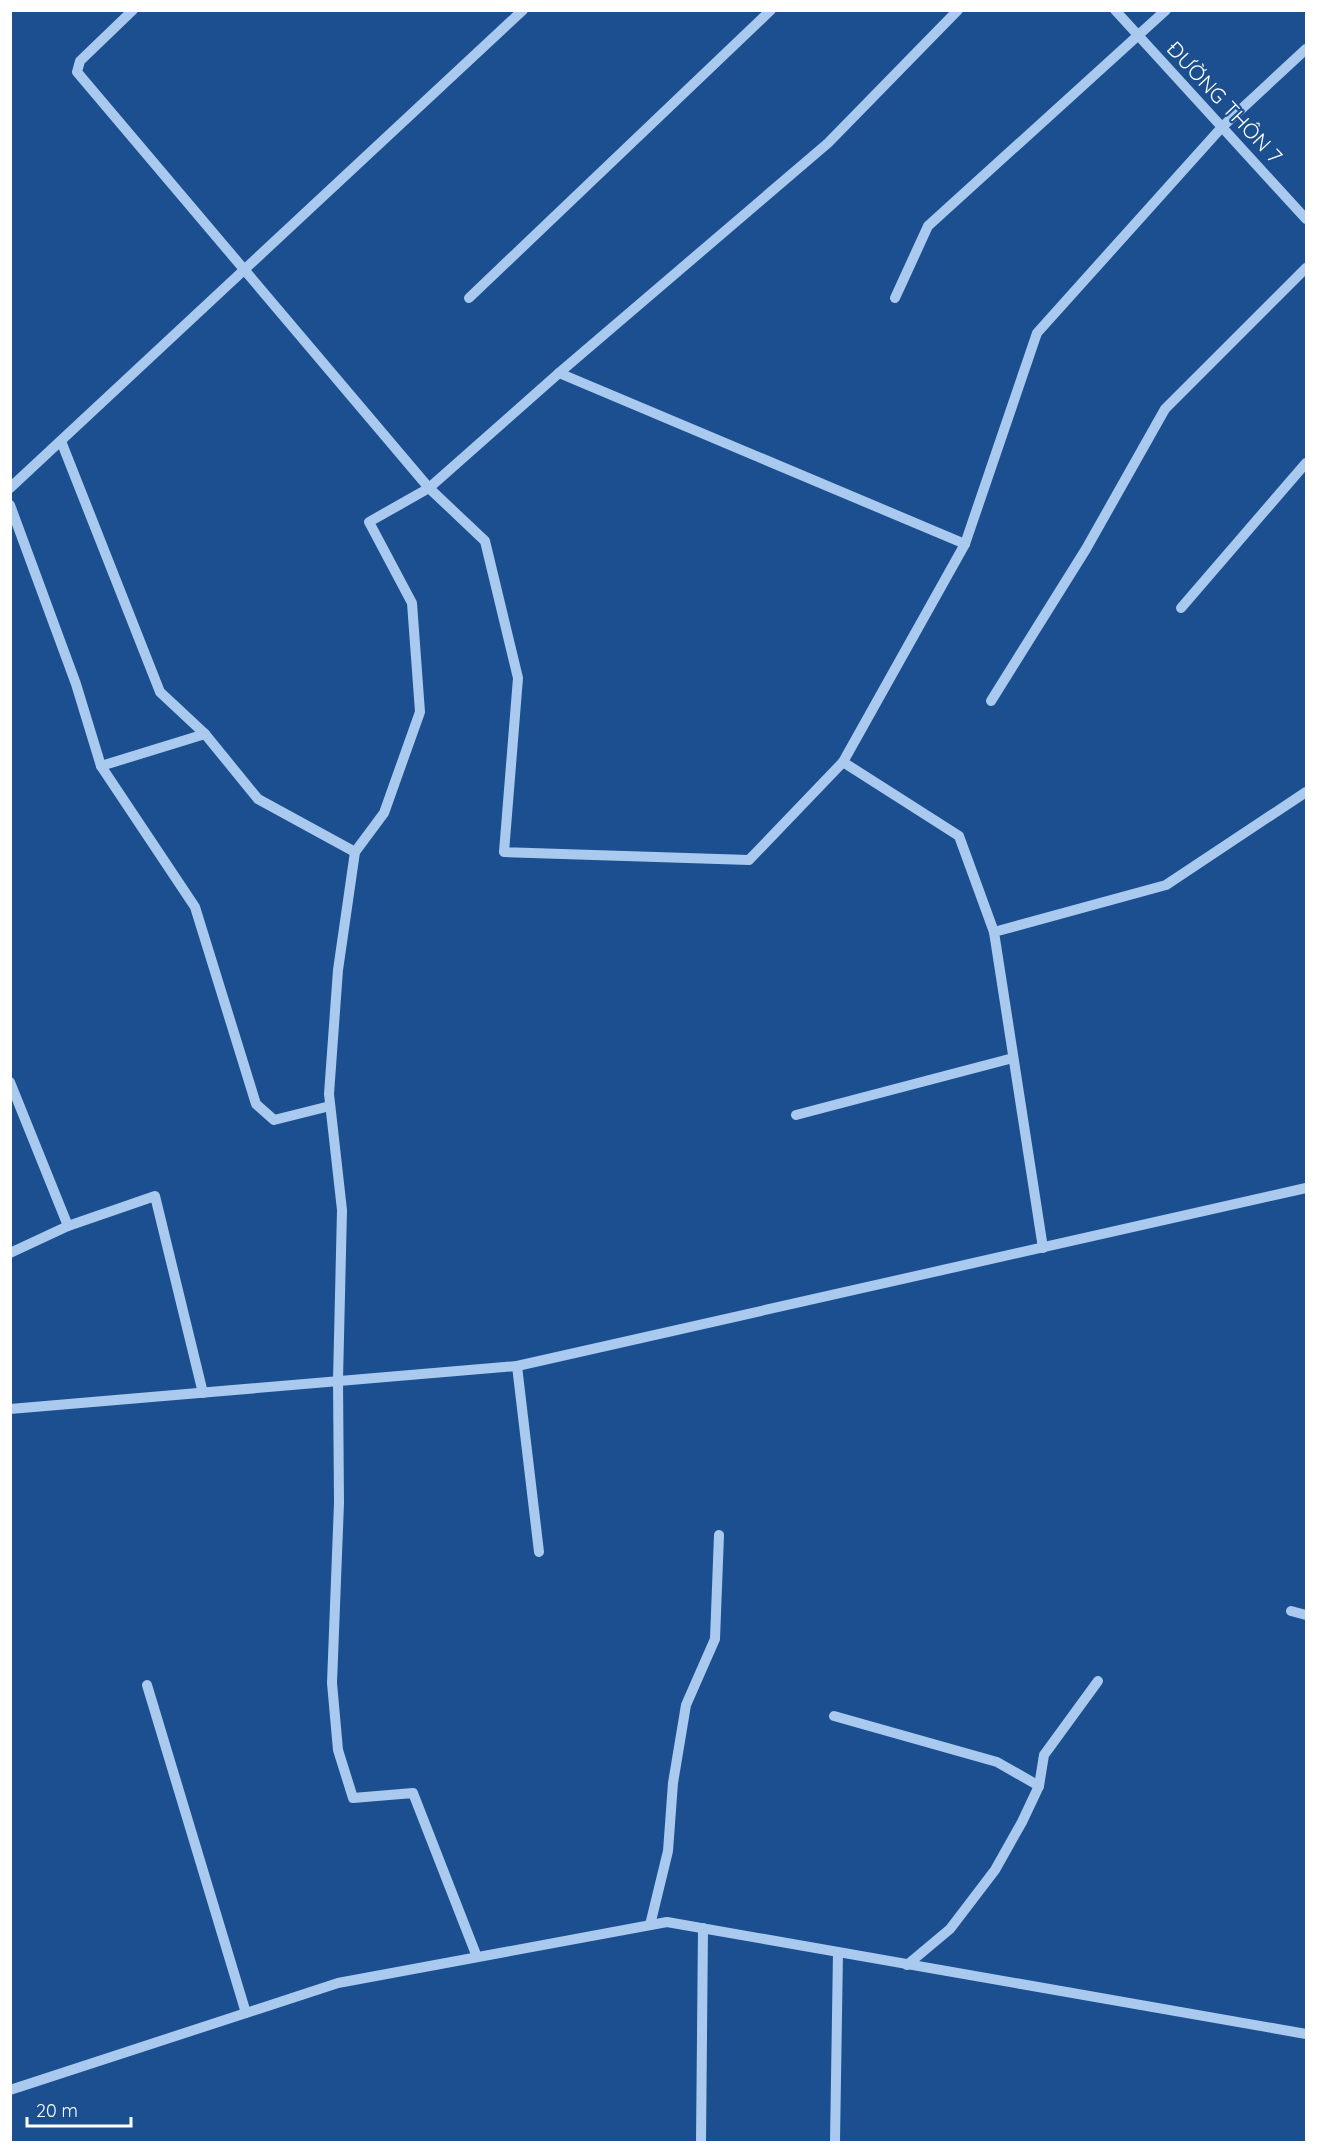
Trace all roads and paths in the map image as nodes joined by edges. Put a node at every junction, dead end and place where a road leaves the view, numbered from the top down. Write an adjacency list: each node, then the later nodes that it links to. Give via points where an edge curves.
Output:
1 (133, 10): 12 (street, via 80,61 77,72)
2 (523, 10): 12 (street)
3 (771, 10): 13 (street)
4 (958, 10): 15 (street, via 828,143)
5 (1115, 10): 7 (street, ĐƯỜNG THÔN 7)
6 (1166, 10): 7 (street)
7 (1139, 37): 9 (street, ĐƯỜNG THÔN 7); 14 (street, via 928,226)
8 (1306, 49): 9 (street)
9 (1222, 127): 10 (street, ĐƯỜNG THÔN 7); 21 (street, via 1037,333)
10 (1306, 219)
11 (1306, 268): 23 (street, via 1165,409 1086,549)
12 (246, 269): 16 (street); 19 (street)
13 (469, 298)
14 (895, 298)
15 (559, 373): 19 (street); 21 (street)
16 (61, 441): 18 (street); 24 (street, via 160,692)
17 (1306, 463): 22 (street)
18 (10, 488)
19 (429, 488): 25 (street, via 485,541 518,678 504,852 749,860); 28 (street, via 369,522 412,603 420,712 384,813)
20 (10, 505): 26 (street, via 76,684)
21 (965, 544): 25 (street)
22 (1181, 608)
23 (991, 701)
24 (205, 734): 26 (street); 28 (street, via 258,800)
25 (843, 762): 29 (street, via 959,836)
26 (101, 766): 32 (street, via 195,907 256,1104 274,1120)
27 (1306, 792): 29 (street, via 1166,885)
28 (355, 852): 32 (street, via 338,970)
29 (994, 932): 30 (street)
30 (1013, 1059): 33 (street); 36 (street)
31 (10, 1082): 35 (street)
32 (330, 1106): 39 (street, via 342,1210)
33 (796, 1115)
34 (1306, 1188): 36 (street)
35 (68, 1226): 37 (street); 40 (street, via 155,1196)
36 (1043, 1248): 38 (street)
37 (10, 1253)
38 (517, 1366): 39 (street); 43 (street)
39 (338, 1380): 40 (street); 53 (street, via 339,1503 332,1683 338,1750 353,1798 413,1793)
40 (203, 1393): 41 (street)
41 (10, 1408)
42 (719, 1535): 50 (street, via 716,1639 686,1706 673,1783 668,1851)
43 (539, 1552)
44 (1291, 1611): 45 (street)
45 (1306, 1615)
46 (1098, 1681): 49 (street, via 1044,1755)
47 (147, 1685): 55 (street)
48 (834, 1716): 49 (street, via 997,1762)
49 (1039, 1786): 54 (street, via 995,1870 950,1929)
50 (650, 1925): 51 (street, via 667,1922); 53 (street)
51 (703, 1928): 52 (street); 58 (street)
52 (838, 1952): 54 (street); 59 (street)
53 (477, 1957): 55 (street, via 338,1983)
54 (907, 1965): 56 (street)
55 (246, 2013): 57 (street)
56 (1306, 2034)
57 (10, 2090)
58 (701, 2142)
59 (835, 2142)

